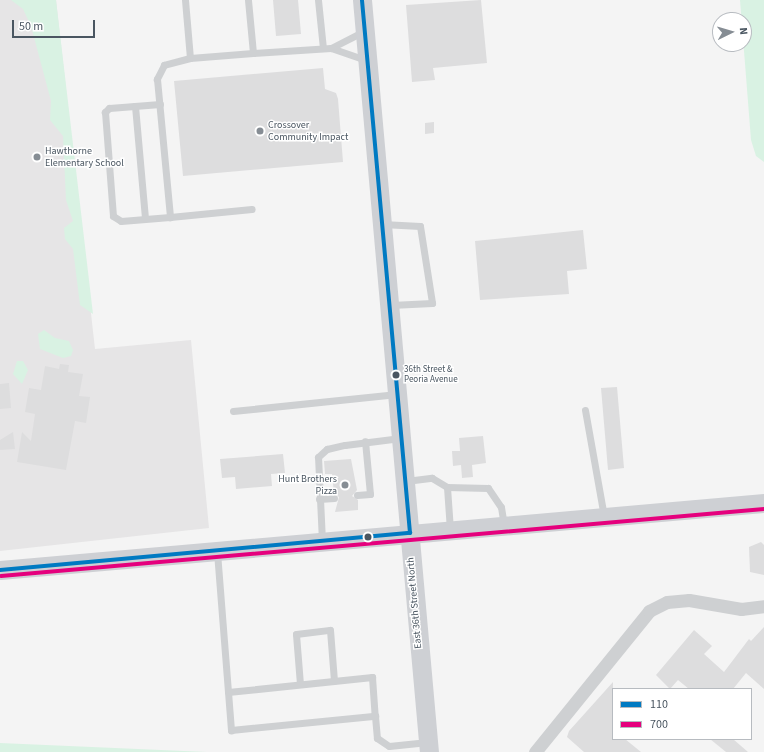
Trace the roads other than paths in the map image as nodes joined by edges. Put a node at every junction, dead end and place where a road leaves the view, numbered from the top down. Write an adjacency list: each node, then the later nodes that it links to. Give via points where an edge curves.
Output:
1 (186, 0): 8 (lane)
2 (248, 0): 7 (lane)
3 (318, 0): 6 (lane)
4 (362, 0): 5 (main road, East 36th Street North)
5 (365, 31): 6 (lane); 9 (main road, East 36th Street North)
6 (327, 48): 7 (lane); 9 (lane)
7 (253, 53): 8 (lane)
8 (190, 58): 10 (lane, via 170,61 160,70)
9 (368, 61): 15 (main road, East 36th Street North)
10 (160, 104): 11 (lane); 13 (lane)
11 (135, 106): 14 (lane); 14 (lane, via 109,108 105,112 113,216 121,222)
12 (252, 209): 13 (lane)
13 (170, 217): 14 (lane)
14 (145, 219)
15 (382, 224): 16 (main road, East 36th Street North); 16 (lane, via 420,226 432,303)
16 (389, 306): 17 (main road, East 36th Street North)
17 (397, 394): 19 (lane); 20 (main road, East 36th Street North)
18 (585, 410): 28 (lane)
19 (233, 411)
20 (401, 438): 21 (lane); 22 (main road, East 36th Street North)
21 (365, 442): 24 (lane, via 370,494); 26 (lane, via 327,449 318,457)
22 (405, 481): 23 (lane, via 432,478); 31 (main road, East 36th Street North)
23 (447, 487): 29 (lane, via 488,488 501,507); 30 (lane)
24 (357, 495)
25 (334, 498): 26 (lane)
26 (319, 500): 32 (lane)
27 (764, 503): 28 (main road)
28 (604, 517): 29 (main road)
29 (504, 525): 30 (main road)
30 (450, 530): 31 (main road)
31 (410, 533): 32 (main road); 40 (main road, East 36th Street North)
32 (322, 541): 33 (main road)
33 (217, 550): 34 (main road); 38 (lane)
34 (0, 570)
35 (764, 606): 41 (street, via 741,609 689,600 667,602 649,611)
36 (334, 680): 37 (lane); 37 (lane, via 330,630 296,634); 39 (lane, via 372,677)
37 (300, 684): 38 (lane)
38 (228, 692): 39 (lane, via 231,730)
39 (375, 716): 40 (lane, via 377,738 389,746)
40 (428, 747)
41 (535, 752)

